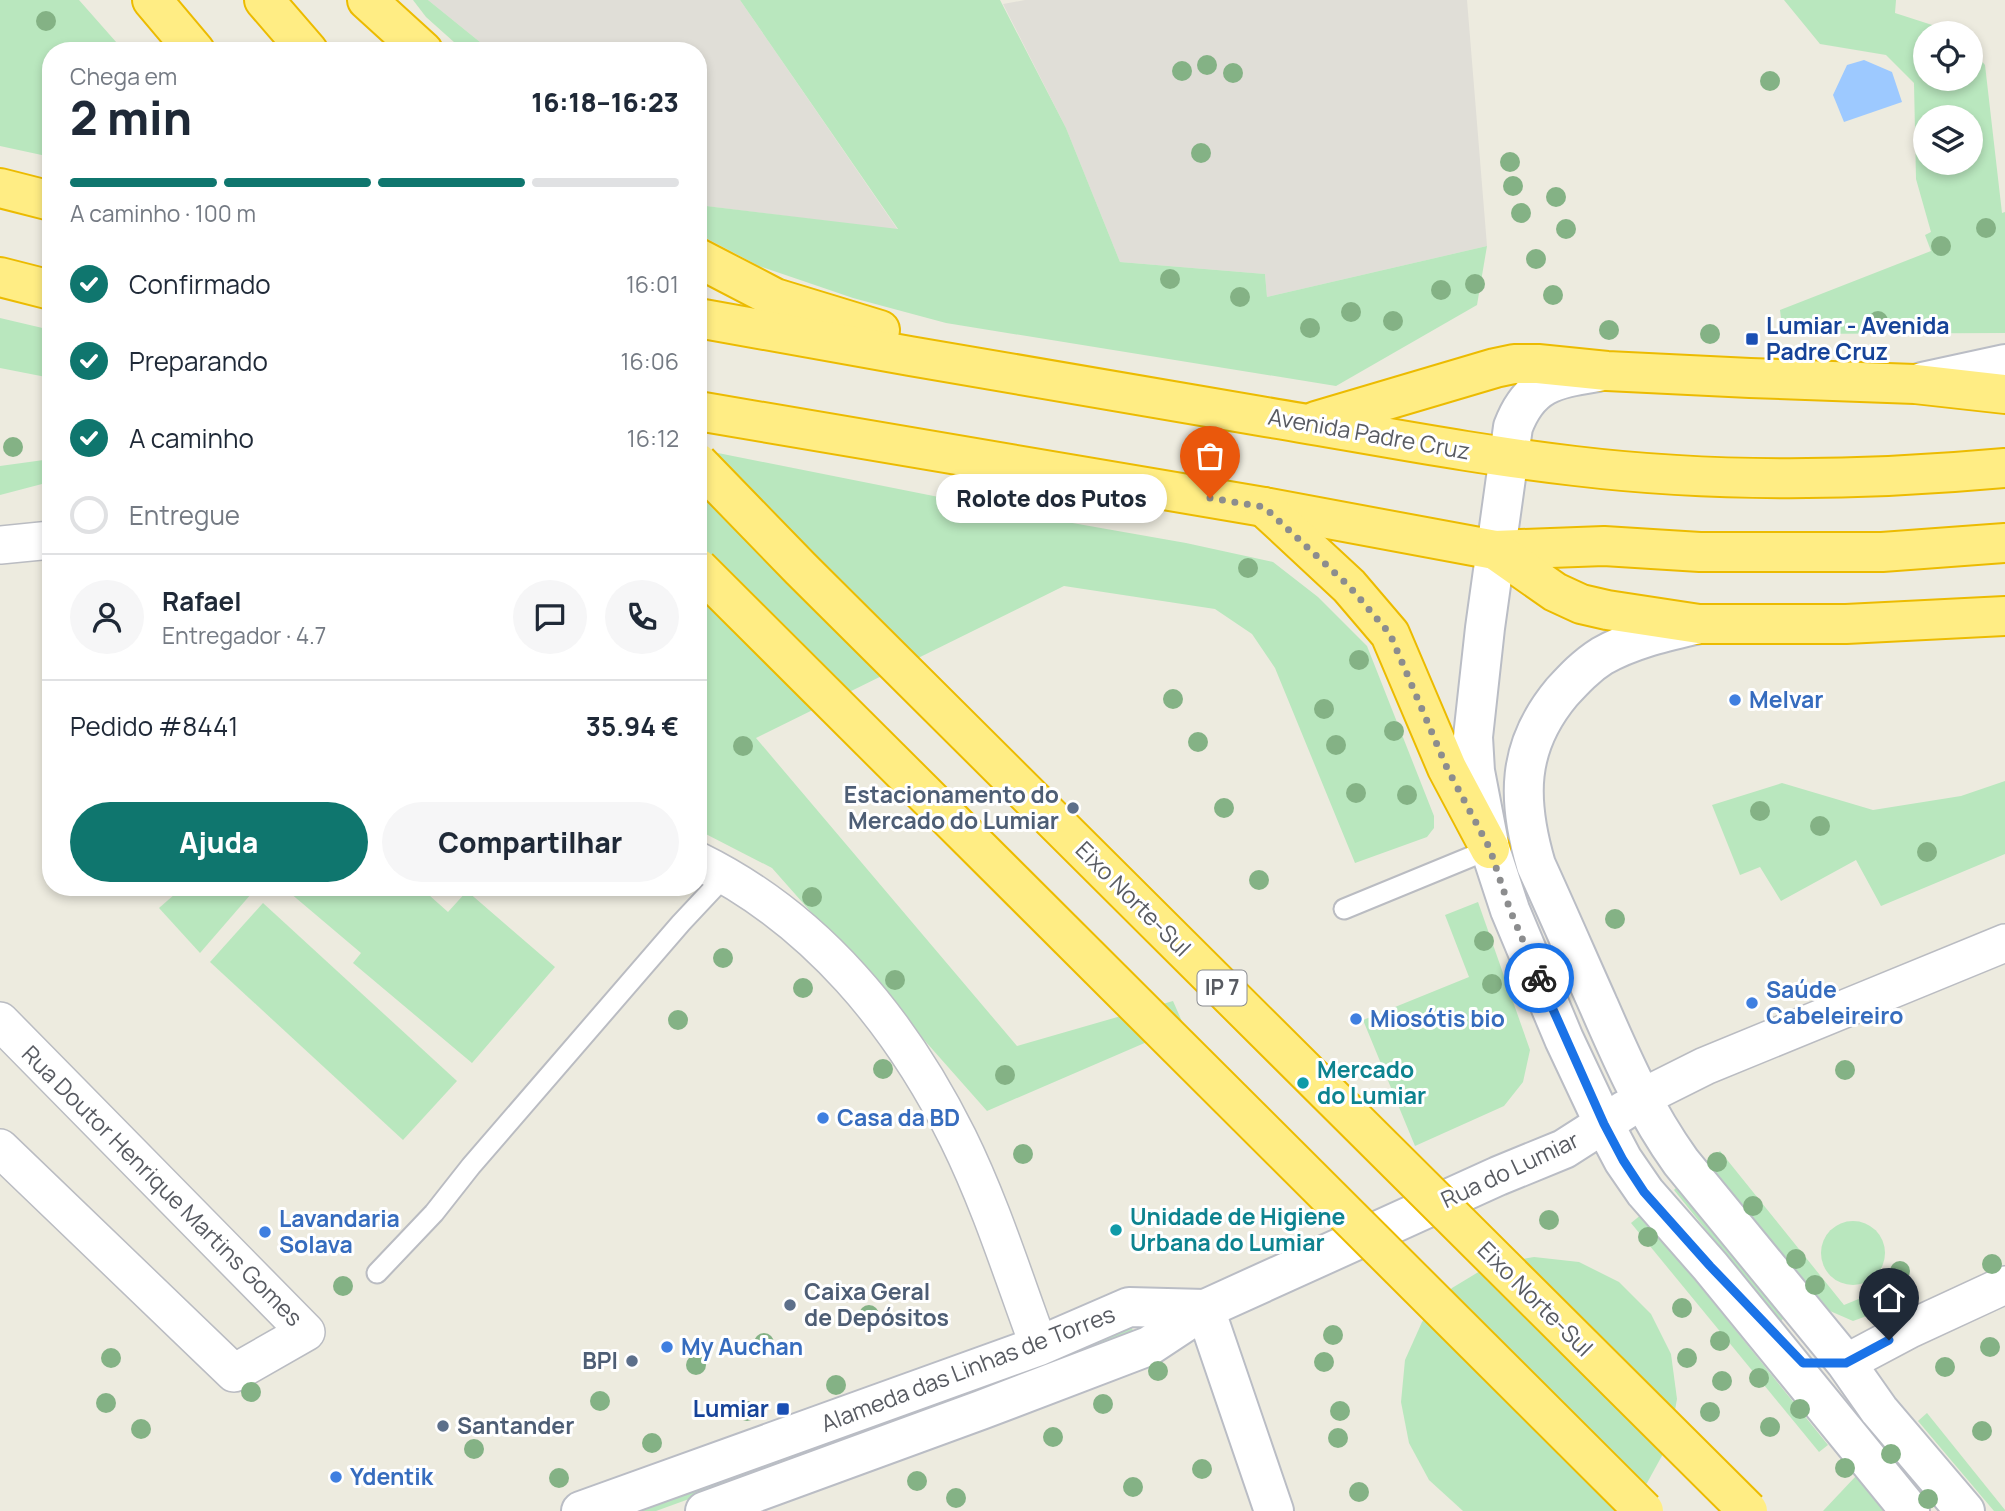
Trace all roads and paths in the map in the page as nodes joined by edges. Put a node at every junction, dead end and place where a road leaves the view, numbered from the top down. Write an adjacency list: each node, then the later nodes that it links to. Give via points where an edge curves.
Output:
1 (152, 0): 4 (highway)
2 (264, 0): 5 (highway)
3 (367, 0): 6 (highway)
4 (187, 42)
5 (300, 42)
6 (413, 42)
7 (0, 188): 8 (highway)
8 (42, 199)
9 (707, 263): 15 (highway, via 775,298)
10 (0, 277): 11 (highway)
11 (42, 287)
12 (707, 320): 15 (highway, Avenida Padre Cruz)
13 (2005, 364): 16 (main road)
14 (1607, 371): 16 (highway); 19 (highway, via 1538,364 1495,368); 20 (main road, via 1567,377 1534,392 1518,413)
15 (1029, 377): 19 (highway, Avenida Padre Cruz)
16 (1915, 384): 17 (highway)
17 (2005, 394)
18 (707, 413): 23 (highway)
19 (1307, 424): 20 (highway, Avenida Padre Cruz)
20 (1507, 457): 21 (highway, Avenida Padre Cruz, via 1708,477 1847,478); 27 (main road)
21 (2005, 468)
22 (707, 472): 50 (highway, Eixo Norte-Sul / IP 7, bridge)
23 (1264, 507): 27 (highway); 31 (highway, via 1349,586 1390,634 1447,768)
24 (42, 541): 26 (street)
25 (2005, 542): 27 (highway, via 1882,552 1700,552 1604,546)
26 (0, 545)
27 (1495, 550): 30 (highway, via 1555,592 1581,604); 31 (main road, via 1473,737)
28 (707, 577): 49 (highway, bridge)
29 (2005, 616): 30 (highway, via 1846,624)
30 (1699, 624): 37 (main road, via 1632,642 1578,674 1544,718 1531,742 1524,770 1525,820 1536,865)
31 (1490, 849): 34 (lane); 38 (main road, via 1510,910)
32 (712, 868): 44 (street, via 788,918 822,947 909,1052 959,1141)
33 (696, 896): 41 (lane, via 681,923 434,1213)
34 (1344, 909)
35 (2005, 943): 37 (street, Rua do Lumiar, via 1705,1066)
36 (0, 1021): 39 (street, Rua Doutor Henrique Martins Gomes, via 306,1332 234,1373)
37 (1641, 1098): 38 (main road, Rua do Lumiar); 45 (main road, via 1681,1161)
38 (1604, 1124): 40 (main road, via 1644,1192); 43 (main road, Rua do Lumiar, via 1564,1149)
39 (1, 1151)
40 (1710, 1266): 45 (main road, via 1803,1363); 51 (main road)
41 (377, 1273)
42 (2005, 1285): 45 (street)
43 (1205, 1309): 44 (main road, Alameda das Linhas de Torres, via 1129,1307); 47 (main road, Alameda das Linhas de Torres, via 1149,1346); 48 (main road)
44 (1039, 1346): 46 (main road, Alameda das Linhas de Torres)
45 (1846, 1363): 52 (main road, via 1879,1410)
46 (582, 1511)
47 (705, 1511)
48 (1274, 1511)
49 (1644, 1511)
50 (1748, 1511)
51 (1910, 1511)
52 (1965, 1511)

